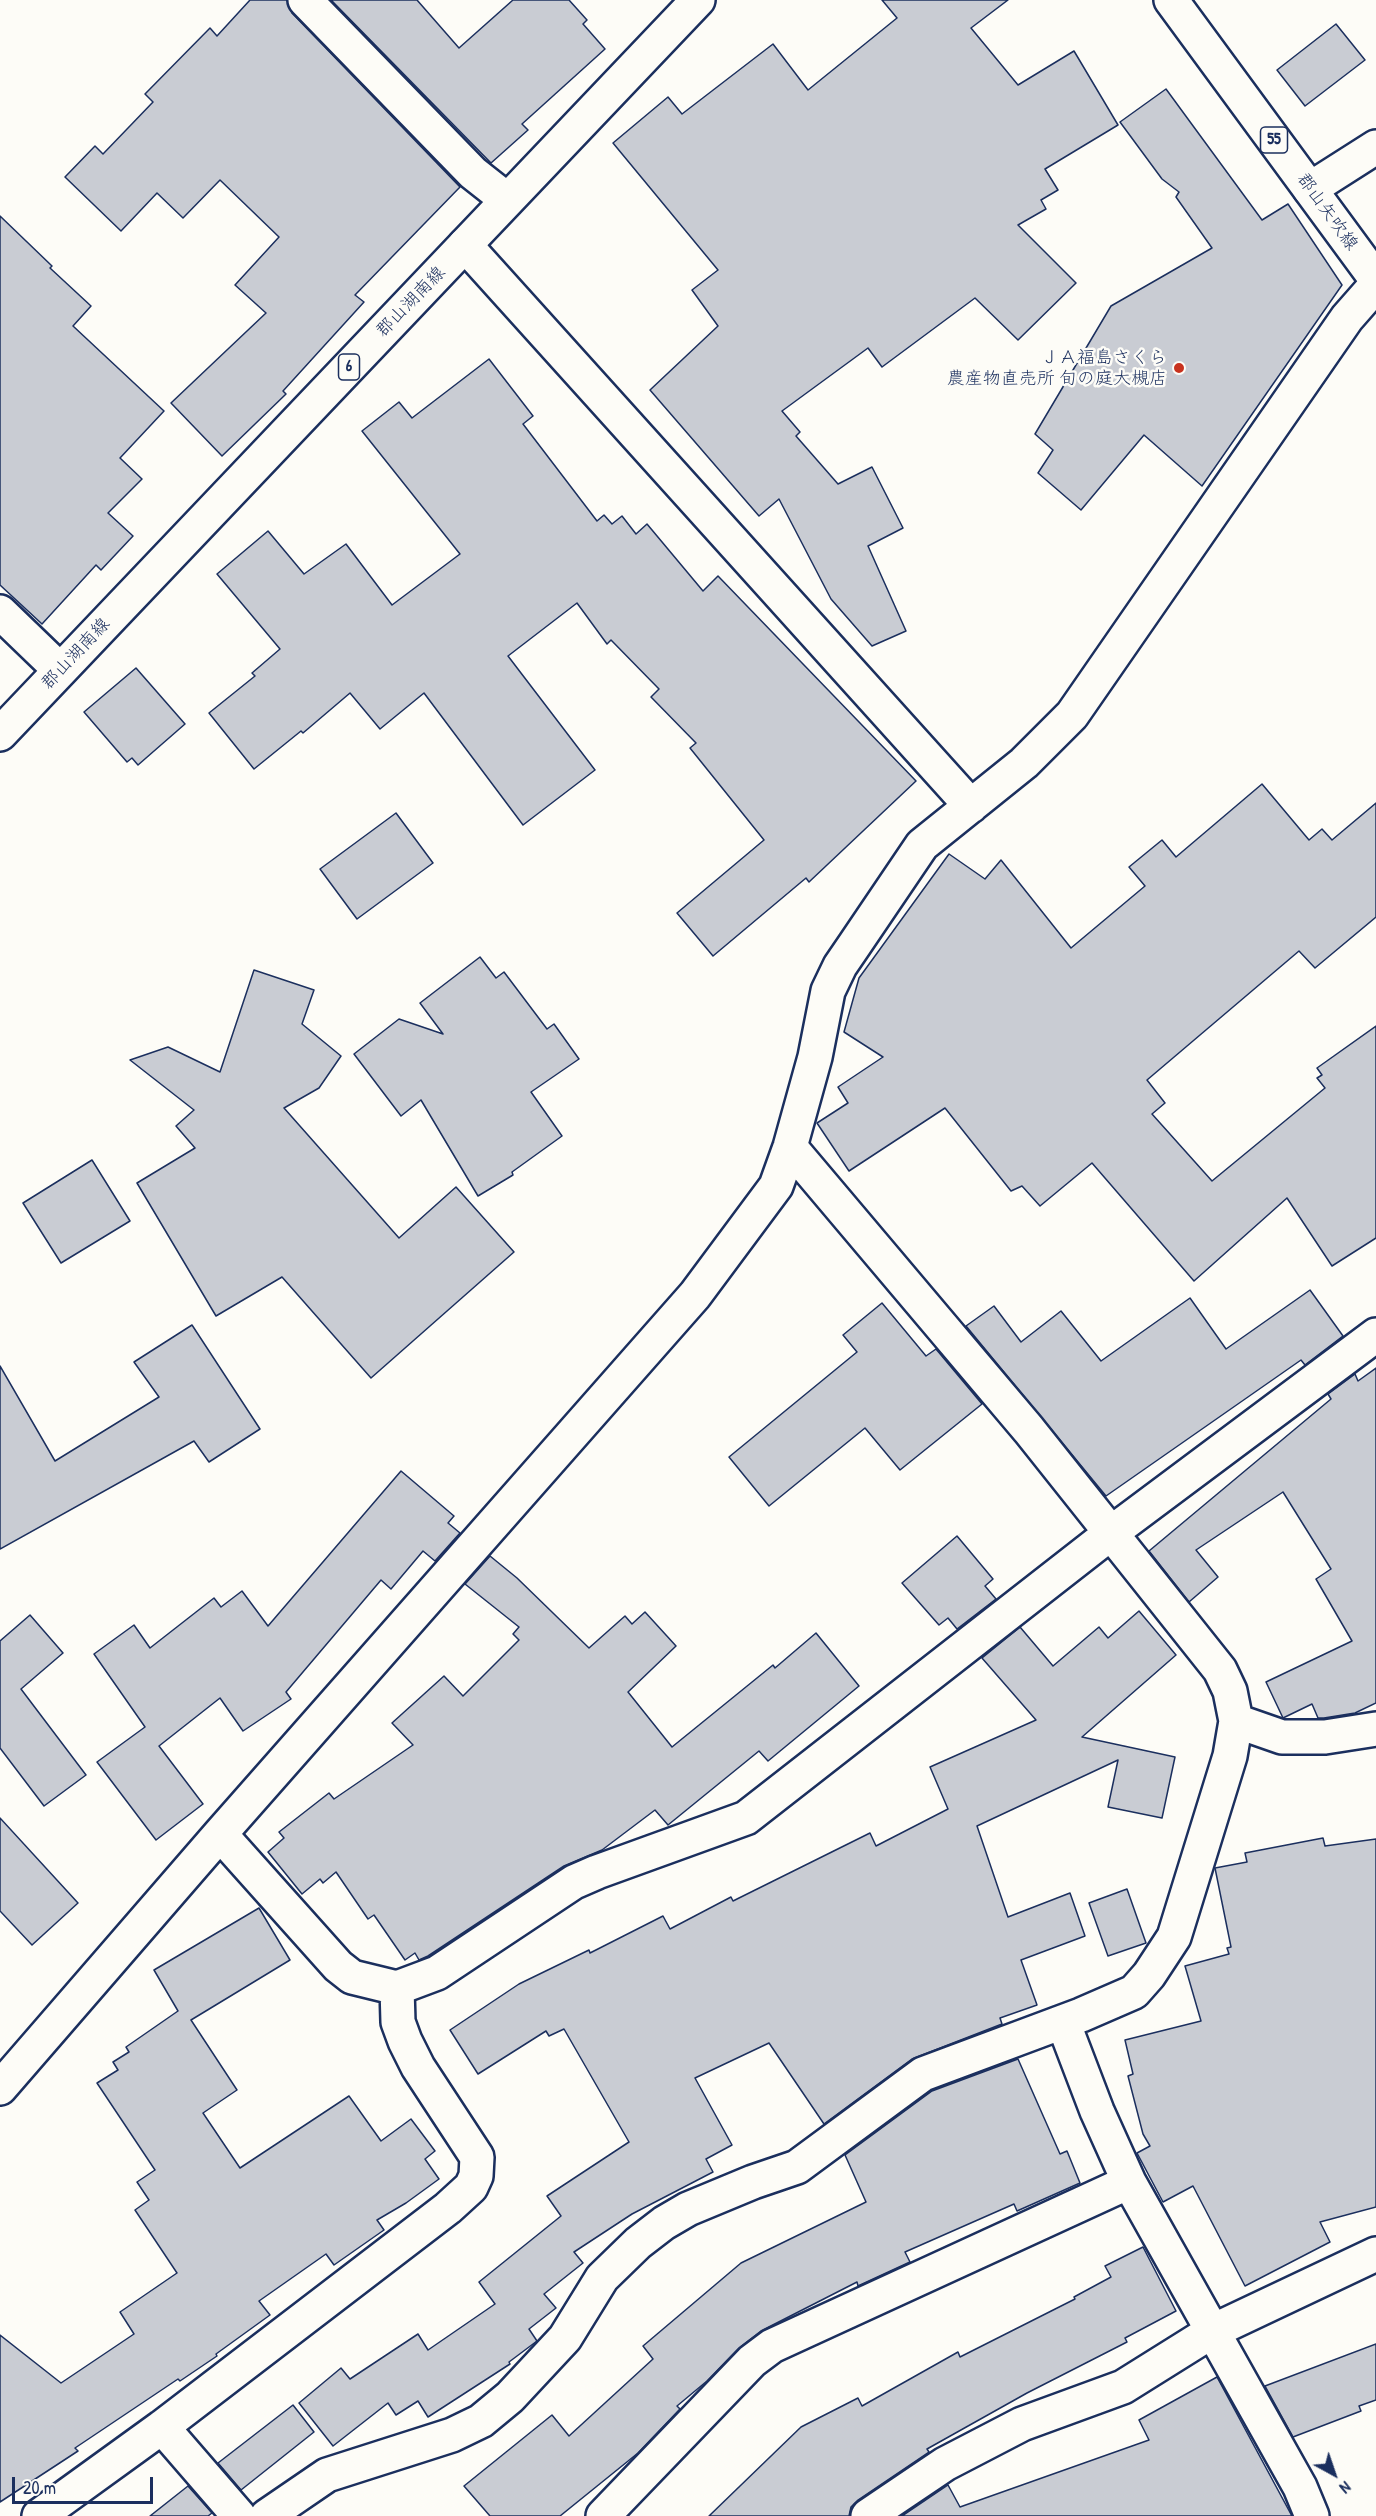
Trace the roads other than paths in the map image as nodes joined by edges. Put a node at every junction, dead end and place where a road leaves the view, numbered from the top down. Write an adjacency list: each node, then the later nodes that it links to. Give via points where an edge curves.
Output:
1 (305, 0): 6 (street, via 473,173)
2 (698, 0): 6 (street, 郡山湖南線 / 6)
3 (1171, 0): 5 (street, 郡山矢吹線 / 55)
4 (1376, 147): 5 (street)
5 (1310, 189): 8 (street, 郡山矢吹線 / 55)
6 (506, 199): 7 (street, 郡山湖南線 / 6)
7 (465, 245): 11 (street, 郡山湖南線 / 6); 13 (street)
8 (1376, 279)
9 (1376, 285): 13 (street, via 1341,328 1072,715 1024,763)
10 (0, 612): 11 (street)
11 (60, 670): 12 (street, 郡山湖南線 / 6)
12 (0, 734)
13 (972, 806): 14 (street, via 922,845 840,966 828,992)
14 (790, 1147): 16 (street); 19 (street, via 776,1186 695,1295)
15 (1376, 1335): 16 (street)
16 (1111, 1533): 17 (street, via 1220,1670 1230,1691); 20 (street, via 746,1818 574,1882 437,1973)
17 (1236, 1721): 18 (street, via 1282,1737 1325,1737); 21 (street, via 1230,1756 1174,1937 1134,1992)
18 (1376, 1729)
19 (219, 1834): 20 (street, via 338,1966 352,1977); 22 (street)
20 (396, 1988): 26 (street, via 398,2022 405,2041 477,2157 477,2176 448,2208)
21 (1063, 2022): 23 (street); 29 (street, via 922,2074 797,2167 753,2182 664,2223 602,2278 565,2338 510,2397 481,2421 452,2435 327,2475)
22 (0, 2088)
23 (1129, 2182): 25 (street); 30 (street, via 772,2346 752,2361)
24 (1376, 2254): 25 (street)
25 (1211, 2332): 31 (street, via 1123,2387 1022,2424 945,2464); 32 (street, via 1300,2487)
26 (162, 2427): 27 (street); 28 (street)
27 (39, 2516)
28 (239, 2516)
29 (267, 2516)
30 (603, 2516)
31 (868, 2516)
32 (1312, 2516)

